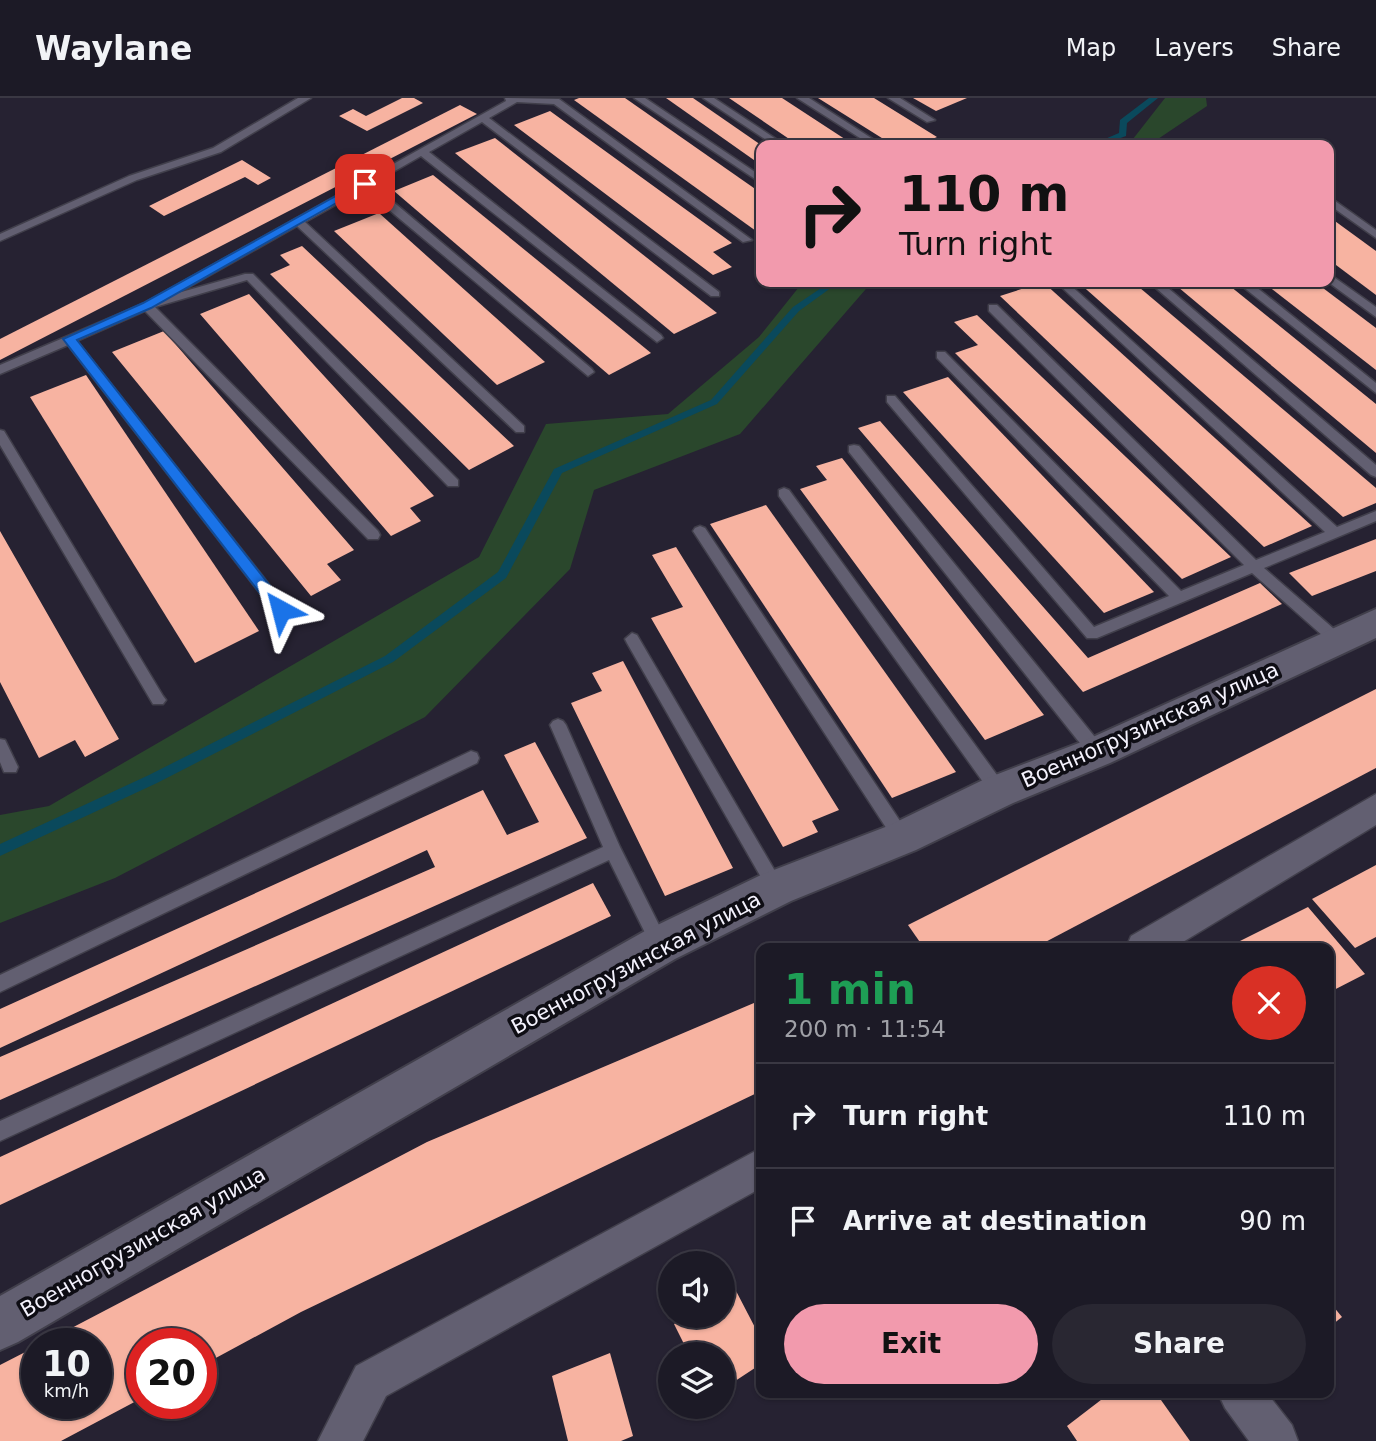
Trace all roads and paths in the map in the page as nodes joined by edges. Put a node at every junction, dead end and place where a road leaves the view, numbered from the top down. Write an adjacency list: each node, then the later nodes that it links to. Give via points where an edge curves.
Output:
1 (306, 98): 17 (lane, via 217,150 133,178)
2 (639, 98): 12 (lane)
3 (708, 98): 9 (lane)
4 (802, 98): 10 (lane)
5 (893, 98): 8 (lane)
6 (513, 99): 7 (lane); 18 (lane, via 556,101)
7 (483, 118): 11 (lane); 23 (lane)
8 (930, 120)
9 (772, 140)
10 (869, 140)
11 (422, 152): 13 (lane); 27 (lane)
12 (756, 177)
13 (365, 184): 15 (lane); 31 (lane)
14 (1334, 203): 16 (lane)
15 (298, 221): 24 (lane); 34 (lane)
16 (1376, 234)
17 (0, 238)
18 (747, 240)
19 (1334, 281): 26 (lane)
20 (1065, 287): 42 (lane)
21 (1161, 287): 37 (lane)
22 (1249, 287): 32 (lane)
23 (715, 294)
24 (147, 306): 28 (lane); 38 (lane, via 249,275); 43 (lane)
25 (993, 308): 44 (lane)
26 (1376, 313)
27 (657, 338)
28 (69, 339): 30 (lane); 46 (lane)
29 (941, 355): 45 (lane)
30 (0, 370)
31 (588, 372)
32 (1376, 389)
33 (891, 399): 45 (lane, via 1092,634)
34 (520, 429)
35 (0, 434): 50 (lane)
36 (854, 449): 53 (lane)
37 (1376, 472)
38 (453, 483)
39 (784, 494): 56 (lane)
40 (1376, 516): 42 (lane)
41 (700, 531): 58 (lane)
42 (1335, 533): 44 (lane)
43 (373, 535)
44 (1254, 567): 45 (lane); 49 (lane)
45 (1179, 598)
46 (281, 610)
47 (1376, 623): 49 (street, Военногрузинская улица)
48 (632, 639): 60 (lane)
49 (1337, 640): 53 (street, Военногрузинская улица)
50 (158, 699)
51 (558, 725): 59 (lane)
52 (0, 745): 55 (lane)
53 (1097, 752): 56 (street, Военногрузинская улица)
54 (471, 758): 63 (lane)
55 (10, 767)
56 (999, 791): 58 (street, Военногрузинская улица)
57 (1376, 808): 61 (street)
58 (902, 838): 60 (street, Военногрузинская улица)
59 (613, 850): 62 (lane); 64 (lane)
60 (776, 888): 62 (street, Военногрузинская улица)
61 (1151, 943)
62 (660, 946): 66 (street, Военногрузинская улица)
63 (0, 984)
64 (0, 1131)
65 (756, 1170): 68 (street, via 372,1381)
66 (0, 1324)
67 (1244, 1398): 69 (street)
68 (340, 1441)
69 (1276, 1441)

